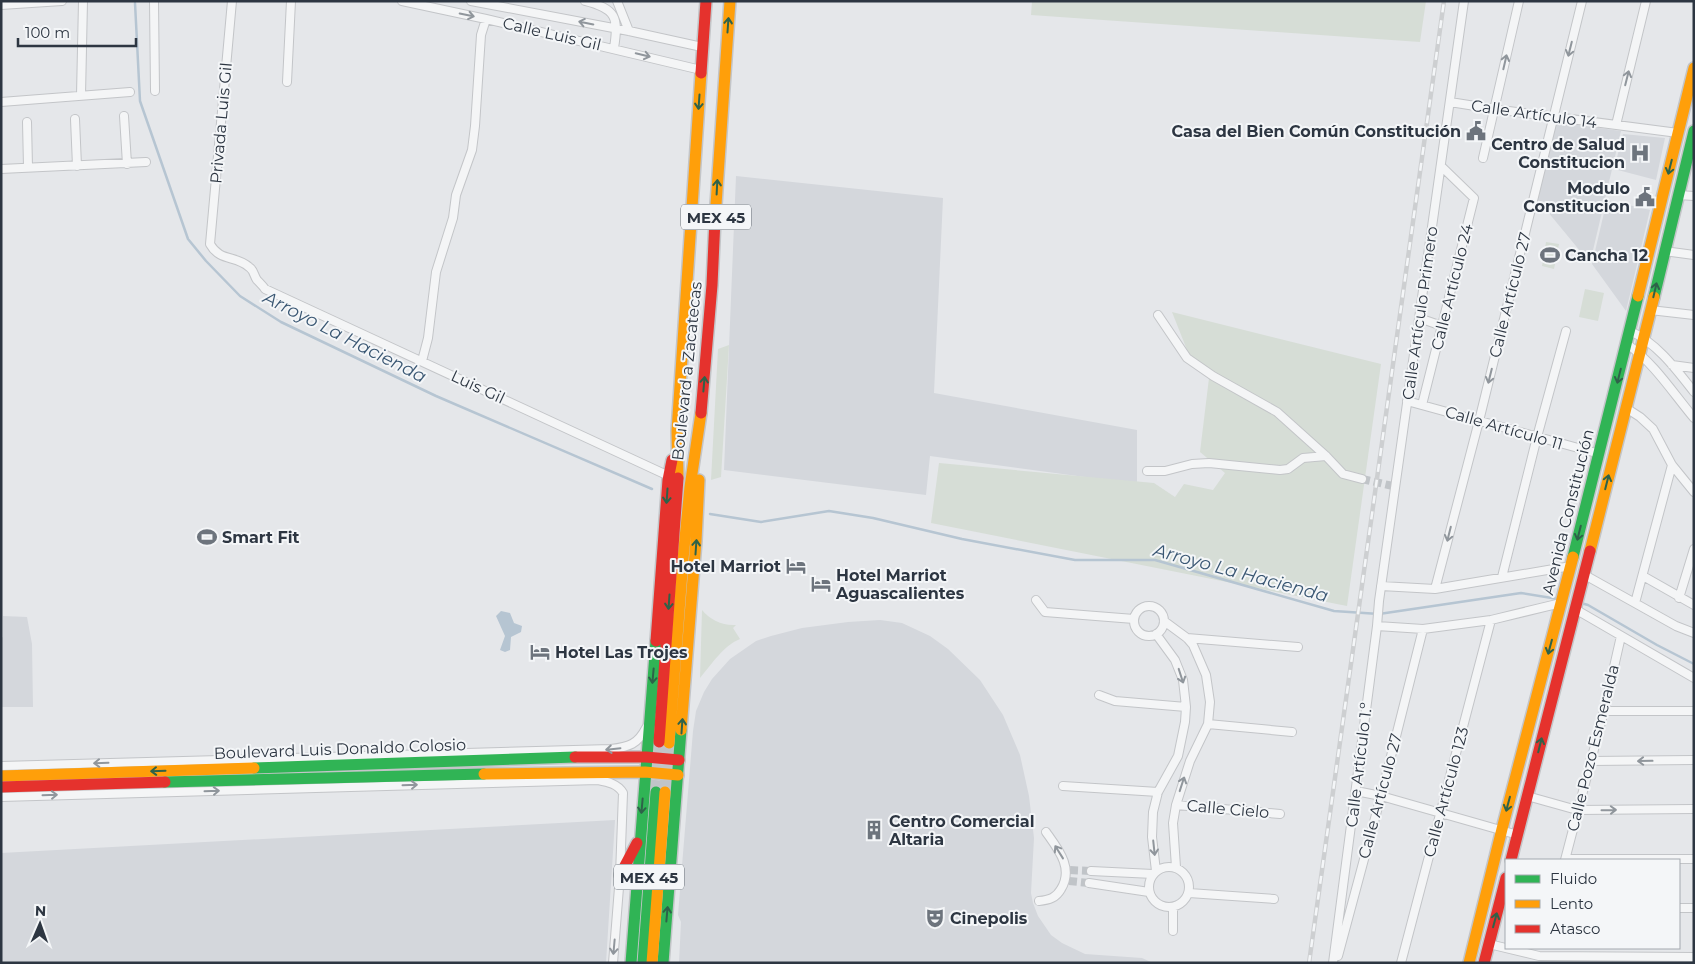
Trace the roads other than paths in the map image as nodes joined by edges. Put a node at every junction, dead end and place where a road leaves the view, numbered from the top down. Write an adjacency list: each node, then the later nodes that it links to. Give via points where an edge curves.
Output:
1 (62, 1): 16 (street)
2 (83, 1): 27 (street)
3 (154, 1): 26 (street)
4 (232, 1): 47 (street, Privada Luis Gil)
5 (291, 1): 24 (street)
6 (402, 1): 17 (street, Calle Luis Gil, one-way to 17)
7 (470, 1): 18 (street, Calle Luis Gil, one-way to 7)
8 (586, 1): 18 (street, via 610,10)
9 (617, 1): 19 (street)
10 (706, 1): 20 (main road, Boulevard a Zacatecas / MEX 45)
11 (730, 1): 69 (main road, Boulevard a Zacatecas / MEX 45, one-way to 11)
12 (1464, 1): 29 (street, Calle Artículo Primero)
13 (1519, 1): 30 (street, one-way to 13)
14 (1582, 1): 32 (street, Calle Artículo 27, one-way to 32)
15 (1646, 1): 35 (street, one-way to 15)
16 (1, 5)
17 (486, 18): 21 (street, Calle Luis Gil); 60 (street, via 481,35 472,150 456,195 453,218 436,272)
18 (617, 29): 19 (street, Calle Luis Gil); 21 (street)
19 (629, 31): 20 (street, Calle Luis Gil)
20 (702, 47): 23 (main road, Boulevard a Zacatecas / MEX 45)
21 (614, 48): 23 (street, Calle Luis Gil, one-way to 23)
22 (1694, 68): 36 (main road, Avenida Constitución)
23 (701, 70): 75 (main road, Boulevard a Zacatecas / MEX 45, one-way to 75)
24 (287, 82)
25 (130, 92): 27 (street)
26 (155, 92)
27 (81, 95): 28 (street)
28 (1, 102)
29 (1450, 102): 30 (street, Calle Artículo 14); 42 (street, Calle Artículo Primero)
30 (1494, 110): 32 (street, Calle Artículo 14); 38 (street)
31 (124, 116): 40 (street)
32 (1553, 117): 35 (street, Calle Artículo 14); 68 (street, Calle Artículo 27, one-way to 68)
33 (75, 119): 41 (street)
34 (28, 122): 43 (street)
35 (1616, 125): 36 (street, Calle Artículo 14)
36 (1678, 133): 56 (main road, Avenida Constitución, one-way to 56)
37 (1693, 139): 45 (main road, Avenida Constitución)
38 (1483, 158)
39 (146, 162): 40 (street)
40 (127, 164): 41 (street)
41 (77, 166): 43 (street)
42 (1441, 166): 53 (street, Calle Artículo Primero); 54 (street, Calle Artículo 24, via 1474,198)
43 (28, 167): 44 (street)
44 (1, 168)
45 (1678, 194): 46 (street); 48 (main road, Avenida Constitución)
46 (1694, 196)
47 (210, 244): 60 (street, Luis Gil, via 214,252 251,268 265,289)
48 (1664, 251): 49 (street); 50 (main road, Avenida Constitución, one-way to 48)
49 (1694, 255)
50 (1650, 310): 52 (street); 57 (main road, Avenida Constitución)
51 (1158, 314): 72 (street, via 1187,358 1277,412)
52 (1694, 315)
53 (1419, 318): 54 (street); 64 (street, Calle Artículo Primero)
54 (1442, 326): 65 (street, Calle Artículo 24)
55 (1566, 331): 70 (street)
56 (1630, 331): 57 (street); 58 (main road, Avenida Constitución)
57 (1644, 337): 59 (main road, Avenida Constitución); 61 (street)
58 (1627, 344): 59 (street); 71 (main road, Avenida Constitución, one-way to 71)
59 (1639, 352): 66 (main road, Avenida Constitución); 67 (street)
60 (422, 362): 75 (street, Luis Gil)
61 (1672, 365): 62 (street); 63 (street)
62 (1694, 368)
63 (1694, 392)
64 (1407, 401): 65 (street, Calle Artículo 11); 83 (street, Calle Artículo Primero)
65 (1422, 405): 68 (street, Calle Artículo 11)
66 (1626, 408): 73 (street, via 1653,430); 82 (main road, Avenida Constitución, one-way to 66)
67 (1694, 418)
68 (1479, 421): 70 (street, Calle Artículo 11); 84 (street, Calle Artículo 27, one-way to 84)
69 (700, 433): 75 (main road, Boulevard a Zacatecas / MEX 45, one-way to 69, via 664,742 690,487); 114 (main road, one-way to 69, via 696,541)
70 (1537, 437): 71 (street, Calle Artículo 11); 81 (street)
71 (1600, 454): 79 (main road, Avenida Constitución, one-way to 79)
72 (1326, 456): 74 (street, via 1303,458 1288,469 1280,470 1209,463 1165,472); 76 (street, via 1343,474)
73 (1672, 465): 77 (street); 80 (street)
74 (1147, 472)
75 (673, 478): 106 (main road, one-way to 106)
76 (1362, 479)
77 (1694, 492)
78 (1694, 549): 85 (street)
79 (1571, 566): 81 (street); 87 (main road, Avenida Constitución)
80 (1643, 576): 85 (street); 88 (street)
81 (1502, 577): 84 (street)
82 (1583, 577): 88 (street); 90 (main road, Avenida Constitución)
83 (1381, 586): 84 (street); 94 (street, Calle Artículo Primero)
84 (1435, 589)
85 (1679, 598): 89 (street)
86 (1036, 600): 91 (street, via 1045,612)
87 (1562, 602): 92 (street); 145 (main road, Avenida Constitución, one-way to 145)
88 (1636, 603): 96 (street)
89 (1694, 605)
90 (1576, 607): 98 (street); 138 (main road, Avenida Constitución, one-way to 90)
91 (1134, 620): 93 (street, via 1142,608 1152,607 1160,612); 97 (street, via 1139,632 1147,636)
92 (1491, 620): 95 (street); 144 (street, Calle Artículo 123)
93 (1164, 621): 97 (street); 99 (street)
94 (1378, 622): 95 (street); 134 (street, Calle Artículo 1.º)
95 (1423, 629): 137 (street, Calle Artículo 27)
96 (1694, 633)
97 (1156, 634): 103 (street, one-way to 103, via 1175,660 1183,680)
98 (1621, 636): 101 (street); 104 (street, Calle Pozo Esmeralda)
99 (1187, 638): 100 (street); 107 (street, via 1206,675 1210,702)
100 (1298, 647)
101 (1694, 678)
102 (1099, 694): 103 (street, via 1115,701)
103 (1186, 707): 111 (street)
104 (1604, 711): 105 (street); 118 (street, Calle Pozo Esmeralda)
105 (1694, 711)
106 (650, 722): 109 (street, Boulevard Luis Donaldo Colosio, one-way to 109, via 639,740 624,748); 113 (main road)
107 (1208, 724): 108 (street); 117 (street)
108 (1292, 732)
109 (572, 751): 110 (street, Boulevard Luis Donaldo Colosio); 112 (main road)
110 (480, 753): 116 (main road); 119 (street, Boulevard Luis Donaldo Colosio, one-way to 119)
111 (1178, 756): 117 (street); 135 (street)
112 (586, 757): 113 (main road, Boulevard Luis Donaldo Colosio); 116 (main road, Boulevard Luis Donaldo Colosio)
113 (646, 757): 114 (main road, Boulevard Luis Donaldo Colosio); 122 (main road)
114 (679, 760): 124 (main road)
115 (1694, 760): 118 (street, one-way to 118)
116 (470, 761): 121 (main road, Boulevard Luis Donaldo Colosio)
117 (1190, 761): 140 (street, one-way to 117)
118 (1590, 761): 142 (street, Calle Pozo Esmeralda)
119 (77, 764): 120 (street, Boulevard Luis Donaldo Colosio); 128 (main road)
120 (1, 766)
121 (261, 768): 127 (main road); 128 (main road, Boulevard Luis Donaldo Colosio, one-way to 128); 129 (main road, via 250,773 185,776)
122 (645, 772): 123 (main road, Boulevard Luis Donaldo Colosio); 124 (main road, Boulevard Luis Donaldo Colosio); 148 (main road, one-way to 148)
123 (504, 773): 126 (main road, Boulevard Luis Donaldo Colosio); 130 (main road)
124 (678, 775): 177 (main road, one-way to 124)
125 (1, 776): 128 (main road, Boulevard Luis Donaldo Colosio)
126 (392, 776): 127 (main road, Boulevard Luis Donaldo Colosio); 131 (main road)
127 (307, 779): 129 (main road, Boulevard Luis Donaldo Colosio)
128 (62, 780): 129 (main road, Boulevard Luis Donaldo Colosio); 133 (main road, Boulevard Luis Donaldo Colosio); 136 (main road)
129 (166, 782)
130 (527, 782): 131 (street, one-way to 130); 156 (street, via 598,780 621,789 624,793)
131 (376, 786): 136 (street, one-way to 131)
132 (1063, 786): 135 (street)
133 (1, 787)
134 (1356, 791): 137 (street); 178 (street, Calle Artículo 1.º)
135 (1158, 792): 155 (street, one-way to 155, via 1152,837)
136 (83, 794): 139 (street, one-way to 136)
137 (1381, 796): 144 (street); 178 (street, Calle Artículo 27)
138 (1527, 796): 142 (street); 147 (main road, Avenida Constitución)
139 (1, 797)
140 (1176, 805): 143 (street, Calle Cielo); 153 (street, via 1173,823)
141 (1694, 809): 142 (street, one-way to 141)
142 (1577, 810): 150 (street, Calle Pozo Esmeralda)
143 (1280, 814)
144 (1440, 814): 145 (street); 179 (street, Calle Artículo 123)
145 (1502, 829): 147 (street); 180 (main road, Avenida Constitución)
146 (1046, 832): 162 (street, one-way to 146, via 1057,896 1068,881 1069,869)
147 (1518, 835): 149 (main road, Avenida Constitución)
148 (639, 838): 156 (main road); 174 (main road)
149 (1511, 859)
150 (1565, 859)
151 (1680, 859): 152 (street)
152 (1694, 859)
153 (1176, 867): 155 (street, via 1162,867); 160 (street, via 1189,880)
154 (1091, 871): 155 (street)
155 (1155, 873): 159 (street)
156 (620, 875): 173 (street, one-way to 173)
157 (1505, 882): 167 (main road, one-way to 157)
158 (1089, 884): 159 (street)
159 (1149, 892): 163 (street, via 1158,904)
160 (1189, 893): 161 (street); 163 (street, via 1186,900)
161 (1274, 899)
162 (1043, 901)
163 (1173, 907): 166 (street)
164 (1680, 908): 165 (street)
165 (1694, 908)
166 (1173, 931)
167 (1489, 944): 168 (street); 181 (main road)
168 (1505, 948)
169 (1510, 949): 171 (street)
170 (1541, 949): 171 (street)
171 (1539, 956): 172 (street)
172 (1694, 957)
173 (613, 963)
174 (631, 963)
175 (643, 963): 176 (main road, MEX 45, via 660,792)
176 (652, 963)
177 (663, 963)
178 (1334, 963)
179 (1401, 963)
180 (1469, 963)
181 (1484, 963)

